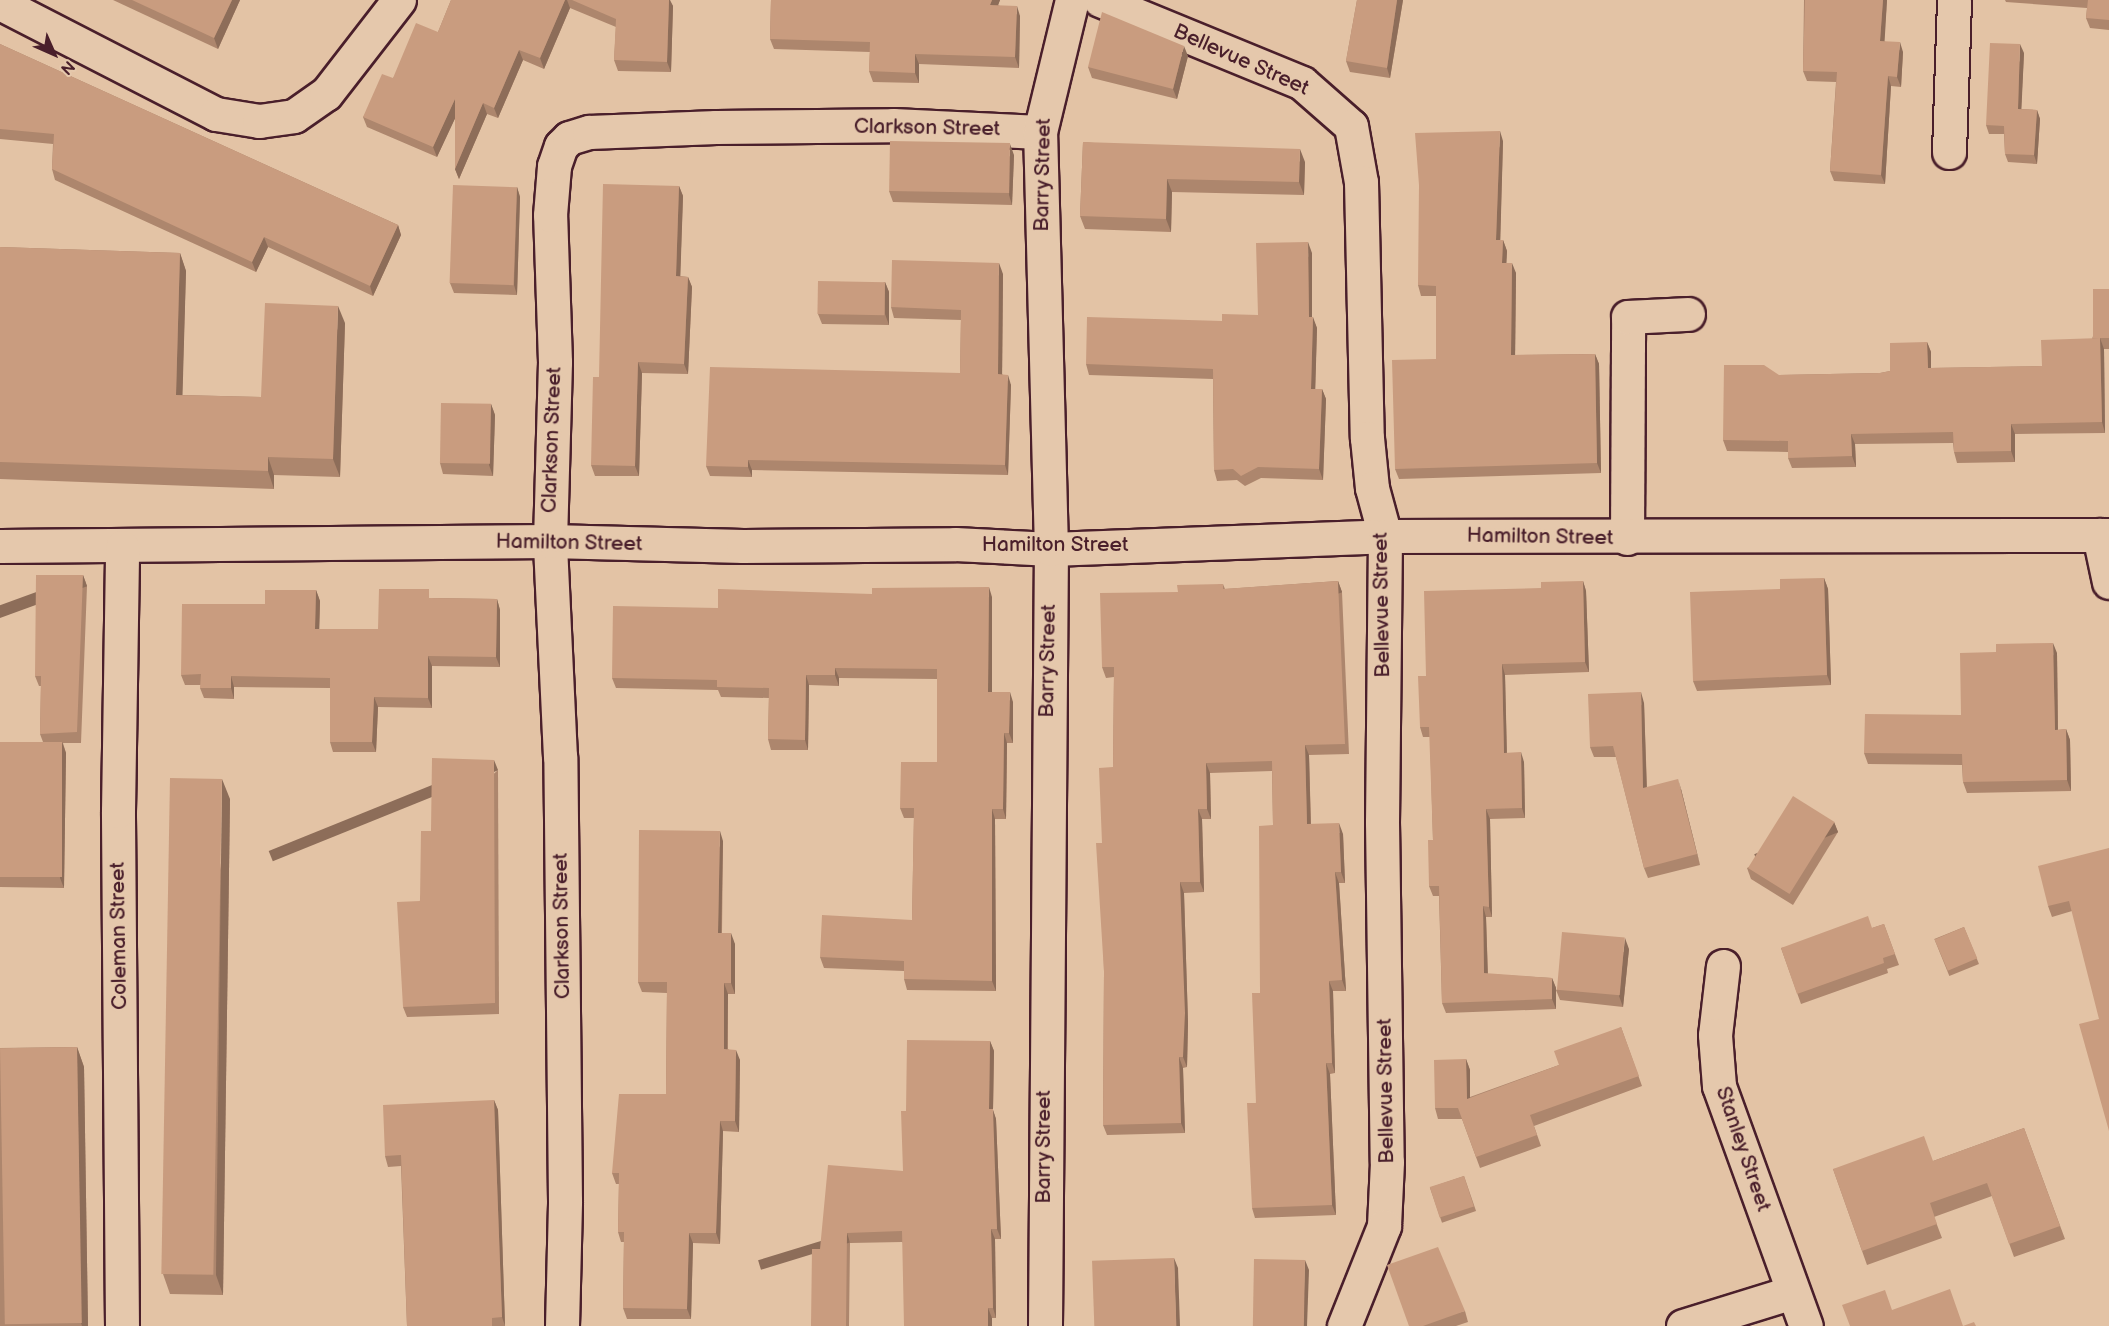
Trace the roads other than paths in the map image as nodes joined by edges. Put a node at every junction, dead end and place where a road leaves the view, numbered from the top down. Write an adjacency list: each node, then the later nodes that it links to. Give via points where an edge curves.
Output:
1 (399, 0): 5 (street, via 326,94 294,116 259,121 216,114)
2 (1072, 0): 6 (street, Barry Street)
3 (1100, 0): 10 (street, Bellevue Street, via 1302,83 1351,126 1361,182 1367,438 1372,488)
4 (1954, 0): 7 (street)
5 (0, 3)
6 (1040, 132): 12 (street, Clarkson Street, via 893,125 589,132 569,138 561,146 554,166 550,215 555,362); 15 (street, Barry Street)
7 (1949, 152)
8 (1688, 314): 11 (street, via 1628,317)
9 (2104, 535): 11 (street, Hamilton Street); 16 (street)
10 (1385, 536): 11 (street, Hamilton Street); 15 (street, Hamilton Street); 22 (street, Bellevue Street, via 1385,1216)
11 (1627, 538)
12 (550, 541): 14 (street, Hamilton Street); 15 (street, Hamilton Street, via 743,546 955,544); 20 (street, Clarkson Street, via 560,757 565,1189)
13 (0, 546): 14 (street, Hamilton Street)
14 (122, 547): 19 (street, Coleman Street, via 118,811)
15 (1051, 549): 21 (street, Barry Street, via 1046,748)
16 (2109, 582)
17 (1723, 966): 18 (street, Stanley Street, via 1715,1035 1719,1086)
18 (1793, 1292): 23 (street); 24 (street, Stanley Street)
19 (122, 1326)
20 (562, 1326)
21 (1045, 1326)
22 (1344, 1326)
23 (1683, 1326)
24 (1806, 1326)

